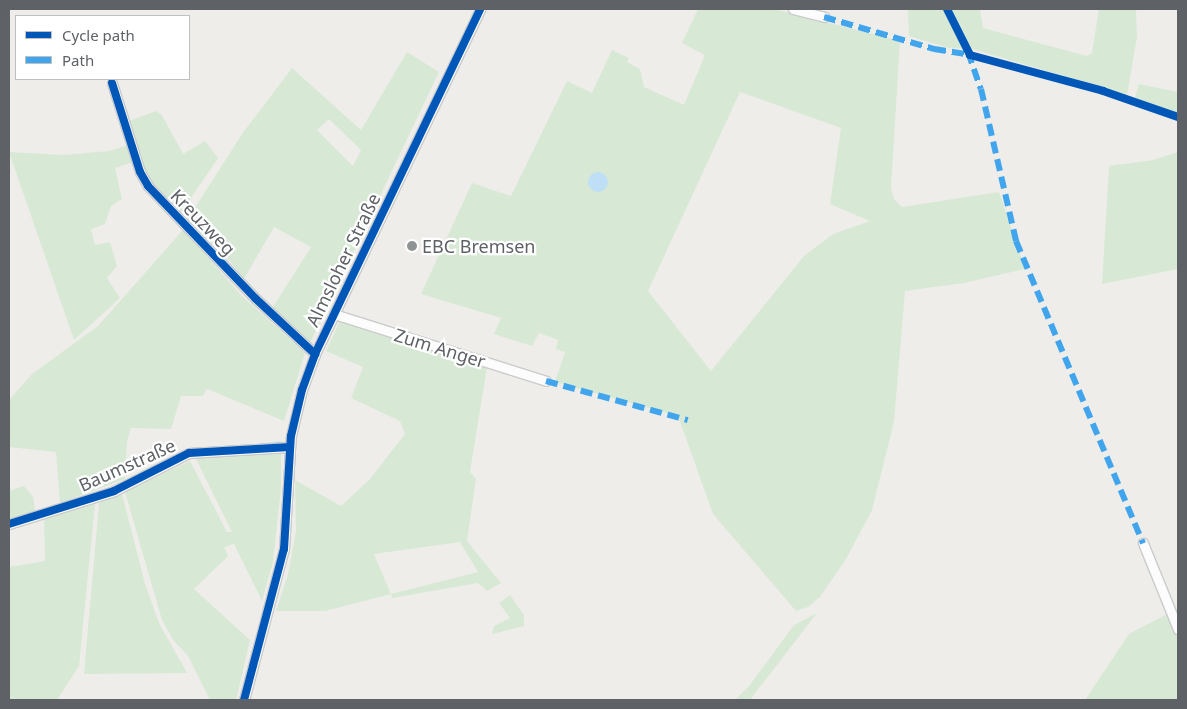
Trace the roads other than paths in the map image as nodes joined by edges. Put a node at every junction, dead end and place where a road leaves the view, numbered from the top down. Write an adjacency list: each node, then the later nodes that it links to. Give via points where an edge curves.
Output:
1 (480, 9): 5 (street, Almsloher Straße)
2 (792, 9): 3 (street)
3 (824, 17)
4 (112, 83): 6 (street, Kreuzweg, via 140,172 148,186)
5 (334, 314): 6 (street, Almsloher Straße); 7 (street, Zum Anger)
6 (315, 354): 8 (street, Almsloher Straße, via 296,414)
7 (546, 381)
8 (290, 446): 9 (street, Baumstraße, via 189,454 114,491 46,515); 12 (street, Almsloher Straße, via 284,549)
9 (9, 524)
10 (1143, 543): 11 (street)
11 (1178, 629)
12 (248, 684): 13 (street, Almsloher Straße); 14 (street, Almsloher Straße)
13 (244, 700)
14 (248, 700)

